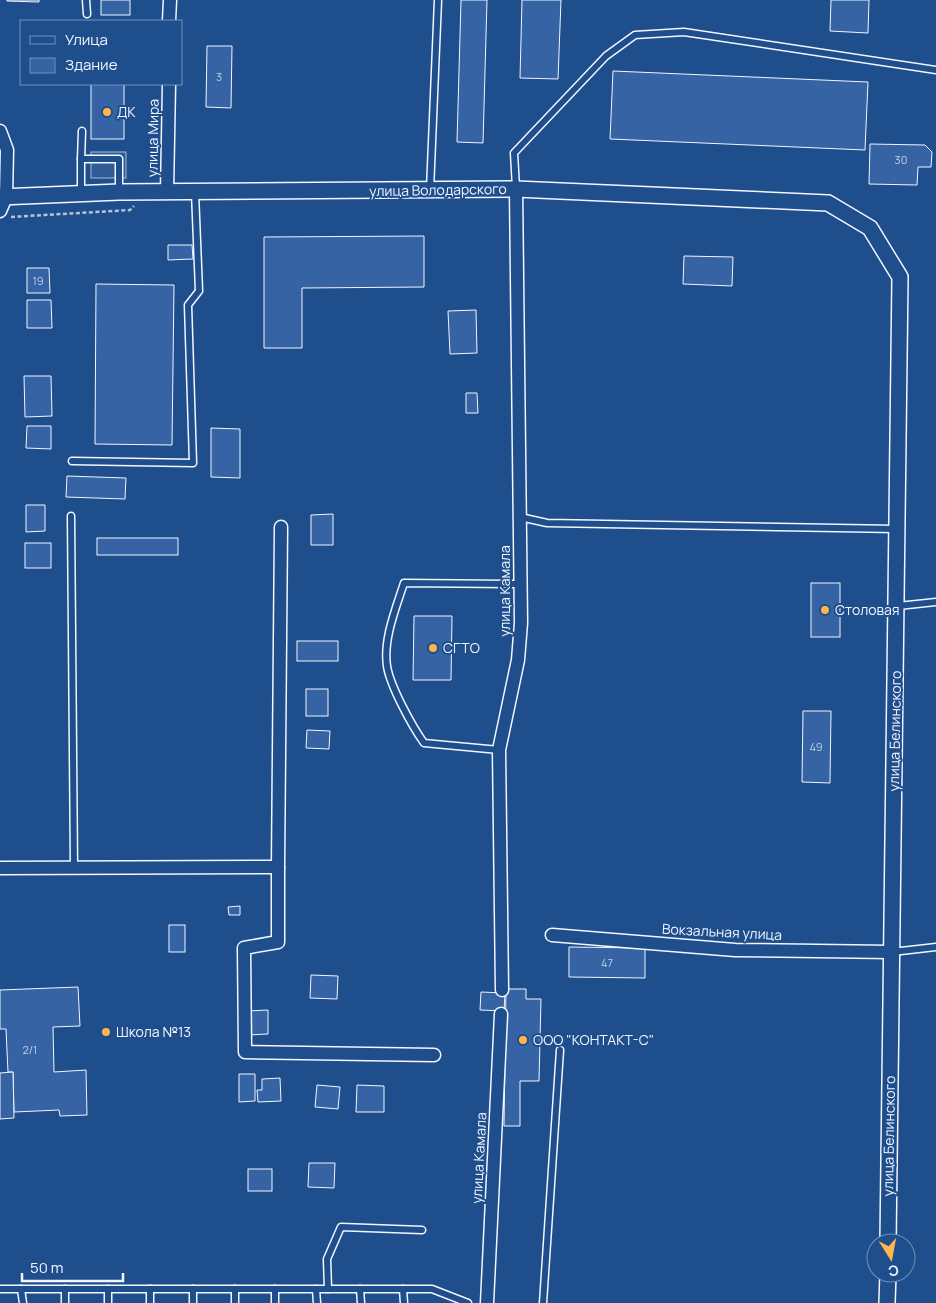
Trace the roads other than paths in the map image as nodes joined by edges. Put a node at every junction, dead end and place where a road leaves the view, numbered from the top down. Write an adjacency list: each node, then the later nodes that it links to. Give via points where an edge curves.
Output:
1 (86, 0): 4 (lane)
2 (170, 0): 5 (street)
3 (438, 0): 12 (lane)
4 (86, 14)
5 (169, 20)
6 (936, 70): 11 (lane, via 684,32 635,35 606,56 514,154)
7 (169, 85): 14 (street, улица Мира)
8 (0, 131): 17 (street, via 7,150)
9 (82, 131): 10 (lane)
10 (81, 159): 13 (lane, via 119,159); 16 (lane)
11 (516, 189): 12 (street, улица Володарского); 18 (street, улица Володарского, via 828,203); 21 (street, улица Камала)
12 (430, 191): 15 (street, улица Володарского)
13 (119, 192): 14 (street, улица Володарского); 16 (street, улица Володарского)
14 (167, 192): 15 (street, улица Володарского)
15 (195, 192): 19 (lane, via 199,291 188,305 193,463)
16 (81, 194): 17 (street, улица Володарского)
17 (2, 201)
18 (870, 228): 23 (street, улица Белинского, via 900,278)
19 (72, 461)
20 (71, 516): 30 (lane)
21 (520, 517): 23 (lane, via 547,523); 24 (street, улица Камала)
22 (281, 527): 28 (street)
23 (898, 529): 26 (street, улица Белинского)
24 (521, 584): 27 (street, улица Камала, via 518,660); 27 (lane, via 404,583 389,626 387,666 410,723 424,743)
25 (936, 602): 26 (lane)
26 (898, 606): 33 (street, улица Белинского)
27 (500, 750): 34 (street, улица Камала)
28 (278, 867): 30 (street); 37 (street, via 278,942 244,948 244,1052)
29 (0, 868): 30 (street)
30 (74, 868)
31 (552, 935): 33 (street, Вокзальная улица, via 735,950)
32 (936, 947): 33 (lane)
33 (890, 952): 39 (street, улица Белинского)
34 (502, 990)
35 (501, 1014): 64 (street, улица Камала)
36 (560, 1050): 65 (lane)
37 (434, 1055)
38 (422, 1230): 50 (lane, via 341,1227 327,1259)
39 (888, 1233)
40 (888, 1283): 66 (street)
41 (0, 1289): 42 (lane)
42 (21, 1289): 43 (lane); 53 (lane)
43 (65, 1289): 44 (lane); 54 (lane)
44 (108, 1289): 45 (lane); 55 (lane)
45 (150, 1289): 46 (lane); 56 (lane)
46 (193, 1289): 47 (lane); 57 (lane)
47 (235, 1289): 48 (lane); 58 (lane)
48 (275, 1289): 49 (lane); 59 (lane)
49 (316, 1289): 50 (lane); 60 (lane)
50 (328, 1289): 51 (lane)
51 (360, 1289): 52 (lane); 61 (lane)
52 (403, 1289): 62 (lane); 63 (lane, via 432,1289)
53 (23, 1303)
54 (65, 1303)
55 (108, 1303)
56 (150, 1303)
57 (193, 1303)
58 (235, 1303)
59 (275, 1303)
60 (317, 1303)
61 (360, 1303)
62 (404, 1303)
63 (468, 1303)
64 (487, 1303)
65 (543, 1303)
66 (888, 1303)

